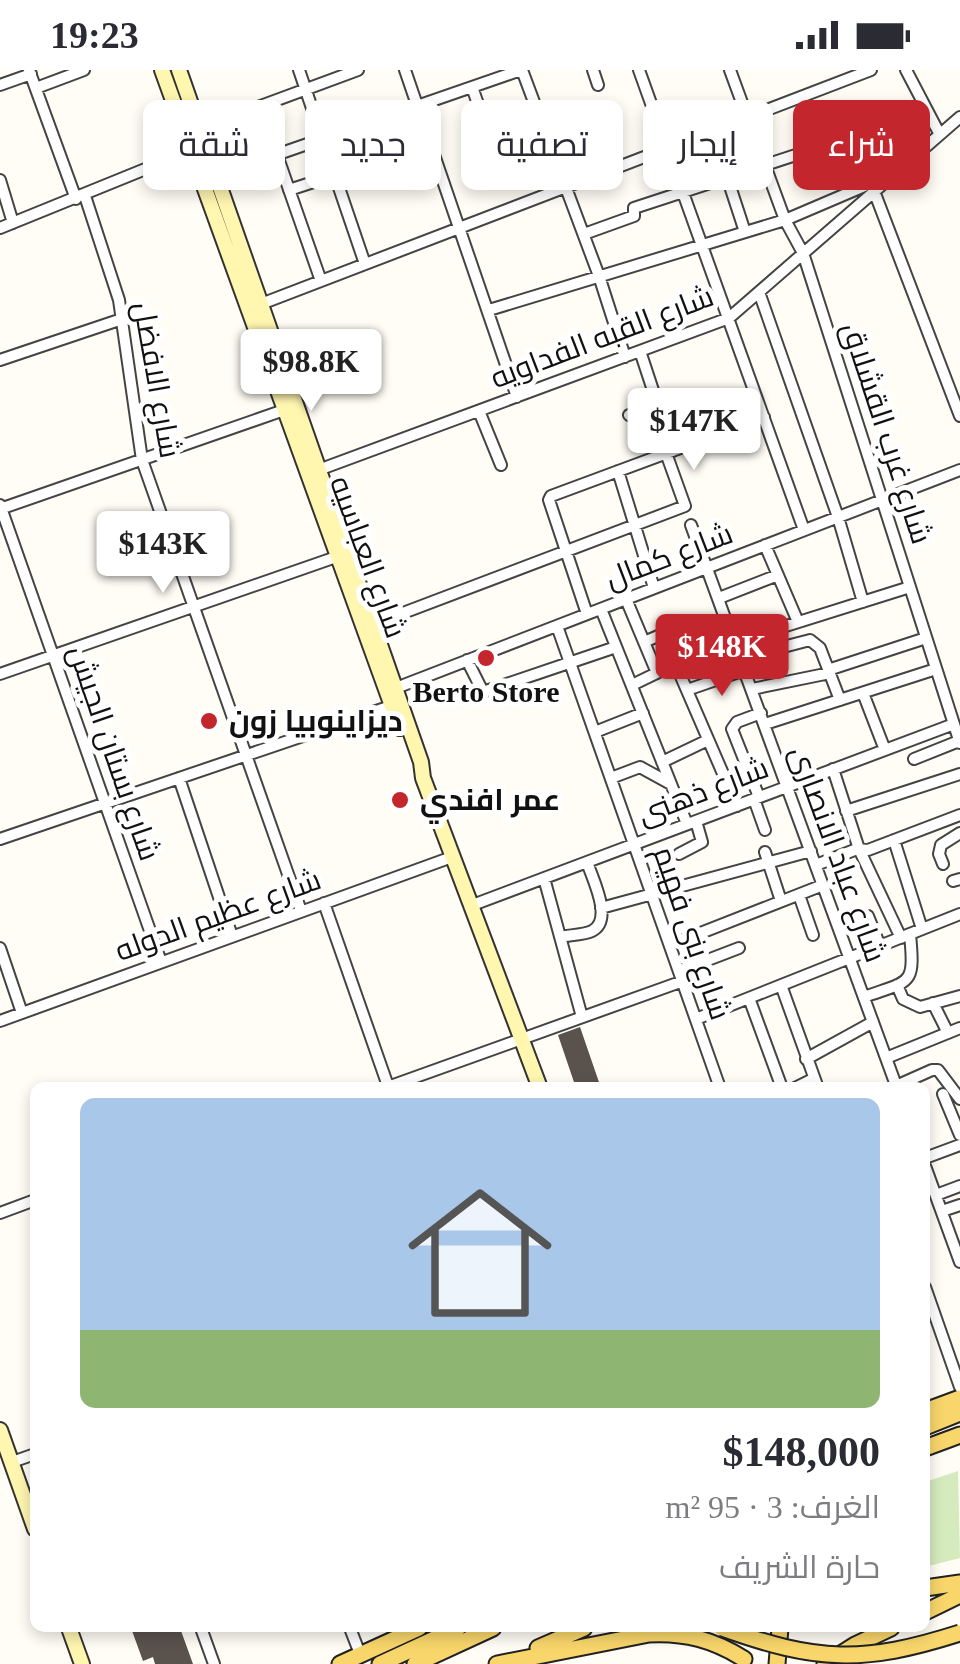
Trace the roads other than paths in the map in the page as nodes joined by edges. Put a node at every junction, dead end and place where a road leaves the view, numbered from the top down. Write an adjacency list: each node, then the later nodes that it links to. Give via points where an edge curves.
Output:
1 (84, 70): 17 (street)
2 (162, 70): 19 (main road, شارع العباسيه)
3 (180, 70): 20 (main road, شارع العباسيه)
4 (298, 70): 18 (street)
5 (358, 70): 18 (street)
6 (404, 70): 23 (street)
7 (521, 70): 16 (street); 26 (street)
8 (593, 70): 15 (street)
9 (639, 70): 27 (street)
10 (730, 70): 28 (street, شارع غرب القشلاق)
11 (869, 70): 30 (street)
12 (906, 70): 29 (street)
13 (30, 72): 14 (street); 17 (street, شارع الافضل)
14 (0, 85)
15 (598, 85)
16 (472, 87): 24 (street); 25 (street)
17 (36, 88): 52 (street, شارع الافضل)
18 (306, 89): 21 (street); 22 (street)
19 (177, 100)
20 (191, 100)
21 (277, 100)
22 (310, 100)
23 (415, 100)
24 (434, 100)
25 (477, 100)
26 (533, 100)
27 (650, 100)
28 (741, 100)
29 (922, 100)
30 (773, 107)
31 (930, 116): 33 (street)
32 (959, 118): 33 (street, شارع القبه الفداويه)
33 (938, 133): 34 (street, شارع القبه الفداويه)
34 (930, 140)
35 (143, 171): 52 (street)
36 (441, 174): 56 (street)
37 (0, 180): 54 (street)
38 (285, 182): 43 (street)
39 (305, 185): 43 (street)
40 (773, 188): 53 (street, شارع غرب القشلاق)
41 (215, 190): 74 (main road, شارع العباسيه)
42 (223, 190): 65 (main road, شارع العباسيه)
43 (289, 190): 63 (street)
44 (340, 190): 61 (street)
45 (558, 190): 56 (street)
46 (567, 190): 58 (street)
47 (685, 190): 50 (street)
48 (732, 190): 57 (street)
49 (855, 190): 53 (street)
50 (682, 191): 58 (street); 59 (street)
51 (874, 191): 60 (street, شارع القبه الفداويه); 77 (street)
52 (80, 198): 54 (street); 68 (street, شارع الافضل)
53 (785, 220): 57 (street); 60 (street, شارع غرب القشلاق)
54 (13, 223): 55 (street)
55 (0, 228)
56 (460, 228): 61 (street); 66 (street)
57 (746, 232): 59 (street)
58 (584, 234): 62 (street)
59 (702, 246): 62 (street); 67 (street)
60 (803, 253): 64 (street, شارع القبه الفداويه); 85 (street, شارع غرب القشلاق)
61 (365, 264): 63 (street)
62 (599, 276): 66 (street); 70 (street)
63 (321, 281): 65 (street)
64 (759, 292): 67 (street, شارع القبه الفداويه); 87 (street)
65 (261, 304): 74 (main road, شارع العباسيه)
66 (489, 310): 72 (street)
67 (729, 318): 69 (street, شارع القبه الفداويه); 78 (street)
68 (122, 319): 71 (street); 80 (street, شارع الافضل)
69 (640, 352): 70 (street, شارع القبه الفداويه); 73 (street)
70 (625, 357): 72 (street, شارع القبه الفداويه)
71 (0, 360)
72 (517, 397): 75 (street, شارع القبه الفداويه)
73 (659, 406): 76 (street); 79 (street)
74 (292, 407): 80 (street); 82 (main road, شارع العباسيه); 93 (main road, شارع العباسيه)
75 (479, 411): 81 (street); 82 (street, شارع القبه الفداويه)
76 (629, 415)
77 (960, 416)
78 (764, 417): 79 (street); 90 (street)
79 (670, 452): 84 (street); 88 (street, via 685,506)
80 (142, 460): 86 (street); 101 (street, شارع الافضل)
81 (501, 465)
82 (321, 470): 105 (main road, شارع العباسيه)
83 (960, 470): 85 (street, شارع كمال)
84 (618, 471): 88 (street); 92 (street, via 549,500)
85 (882, 500): 87 (street, شارع كمال); 96 (street, شارع غرب القشلاق)
86 (0, 507): 112 (street, شارع بستان الجيش)
87 (838, 517): 90 (street, شارع كمال); 100 (street)
88 (634, 525): 92 (street); 97 (street)
89 (691, 525): 94 (street, شارع عباد الانصارى)
90 (804, 530): 91 (street, شارع كمال)
91 (766, 546): 94 (street, شارع كمال); 95 (street)
92 (566, 551): 103 (street); 105 (street)
93 (339, 556): 101 (street); 126 (main road, شارع العباسيه)
94 (708, 568): 97 (street, شارع كمال); 98 (street, شارع عباد الانصارى)
95 (778, 574): 98 (street); 104 (street)
96 (910, 587): 100 (street); 108 (street, شارع غرب القشلاق)
97 (654, 588): 99 (street, شارع كمال)
98 (718, 598): 110 (street, شارع عباد الانصارى)
99 (626, 599): 102 (street, شارع كمال); 109 (street)
100 (863, 602): 104 (street)
101 (194, 607): 112 (street); 134 (street, شارع الافضل)
102 (601, 609): 103 (street, شارع كمال); 111 (street)
103 (587, 614): 107 (street, شارع كمال)
104 (798, 622): 110 (street)
105 (374, 624): 121 (main road, شارع العباسيه)
106 (686, 624): 109 (street)
107 (557, 626): 113 (street, شارع كمال); 114 (street, شارع بنى فهيم)
108 (926, 638): 116 (street, شارع غرب القشلاق); 118 (street)
109 (644, 642): 117 (street)
110 (735, 642): 115 (street, شارع عباد الانصارى)
111 (616, 646): 114 (street); 120 (street)
112 (53, 656): 119 (street); 145 (street, شارع بستان الجيش)
113 (467, 660): 114 (street, via 482,692); 121 (street, شارع كمال)
114 (570, 662): 130 (street, شارع بنى فهيم)
115 (743, 664): 118 (street, via 804,639 820,648); 122 (street, شارع عباد الانصارى); 123 (street)
116 (936, 668): 124 (street); 129 (street, شارع غرب القشلاق)
117 (657, 672): 120 (street); 123 (street, via 679,672)
118 (829, 672): 122 (street); 125 (street)
119 (0, 674)
120 (632, 685): 127 (street)
121 (396, 688): 140 (main road, شارع العباسيه)
122 (752, 689): 128 (street, شارع عباد الانصارى)
123 (687, 690): 131 (street)
124 (862, 692): 125 (street); 133 (street)
125 (840, 700): 128 (street)
126 (392, 706): 134 (street); 140 (main road, شارع العباسيه)
127 (643, 713): 130 (street); 136 (street)
128 (763, 718): 143 (street, شارع عباد الانصارى); 144 (street, via 737,722 732,730)
129 (954, 724): 132 (street, شارع غرب القشلاق); 133 (street, شارع ذهنى)
130 (594, 732): 141 (street, شارع بنى فهيم)
131 (708, 740): 136 (street); 146 (street)
132 (960, 742): 135 (street)
133 (885, 750): 137 (street, شارع ذهنى)
134 (246, 755): 139 (street); 171 (street, شارع الافضل)
135 (914, 759)
136 (662, 762): 142 (street)
137 (833, 770): 143 (street, شارع ذهنى); 147 (street)
138 (960, 774): 147 (street)
139 (179, 778): 145 (street); 176 (street)
140 (424, 778): 158 (main road, شارع العباسيه)
141 (610, 778): 142 (street, via 640,766); 154 (street, شارع بنى فهيم)
142 (671, 784): 149 (street)
143 (787, 786): 144 (street, شارع ذهنى); 156 (street, شارع عباد الانصارى)
144 (756, 798): 146 (street, شارع ذهنى); 150 (street)
145 (105, 804): 152 (street); 184 (street, شارع بستان الجيش)
146 (737, 806): 149 (street, شارع ذهنى)
147 (846, 811): 155 (street)
148 (960, 815): 153 (street)
149 (692, 823): 154 (street, شارع ذهنى); 157 (street, via 702,842)
150 (766, 830)
151 (960, 833): 161 (street, via 941,846)
152 (0, 839)
153 (894, 840): 155 (street); 174 (street)
154 (634, 844): 160 (street, شارع ذهنى); 165 (street, شارع بنى فهيم)
155 (859, 849): 162 (street); 177 (street)
156 (810, 851): 159 (street); 162 (street, شارع عباد الانصارى)
157 (679, 854)
158 (452, 857): 168 (street, شارع عظيم الدوله); 169 (main road, شارع العباسيه)
159 (767, 857): 165 (street); 167 (street)
160 (587, 862): 163 (street, شارع ذهنى); 170 (street)
161 (943, 864)
162 (816, 865): 164 (street, شارع عباد الانصارى)
163 (544, 878): 169 (street, شارع ذهنى); 178 (street)
164 (823, 886): 166 (street); 183 (street, شارع عباد الانصارى)
165 (652, 894): 170 (street); 179 (street, شارع بنى فهيم)
166 (799, 895): 167 (street); 175 (street)
167 (782, 902): 179 (street)
168 (324, 903): 171 (street, شارع عظيم الدوله); 202 (street)
169 (470, 906): 198 (main road, شارع العباسيه)
170 (601, 908): 178 (street, via 593,930)
171 (301, 912): 176 (street, شارع عظيم الدوله)
172 (960, 914): 174 (street)
173 (868, 916): 180 (street)
174 (922, 929): 177 (street)
175 (813, 934)
176 (232, 936): 184 (street, شارع عظيم الدوله)
177 (905, 936): 180 (street); 187 (street, via 914,970)
178 (560, 937): 193 (street)
179 (670, 945): 185 (street, شارع بنى فهيم)
180 (880, 946): 183 (street)
181 (0, 948): 192 (street)
182 (739, 948): 185 (street)
183 (850, 958): 186 (street); 190 (street, شارع عباد الانصارى)
184 (161, 962): 192 (street, شارع عظيم الدوله)
185 (681, 976): 193 (street); 194 (street, شارع بنى فهيم)
186 (782, 985): 189 (street); 199 (street)
187 (897, 985): 190 (street); 191 (street, via 911,1006)
188 (960, 996): 191 (street)
189 (749, 998): 194 (street); 207 (street)
190 (864, 998): 196 (street, شارع عباد الانصارى)
191 (934, 1003): 197 (street)
192 (22, 1013): 195 (street, شارع عظيم الدوله)
193 (582, 1017): 198 (street)
194 (696, 1019): 206 (street, شارع بنى فهيم)
195 (0, 1021)
196 (873, 1022): 199 (street); 200 (street, شارع عباد الانصارى)
197 (954, 1030): 200 (street)
198 (522, 1038): 201 (street); 205 (main road, شارع العباسيه)
199 (806, 1058): 208 (street)
200 (886, 1058): 209 (street, شارع عباد الانصارى)
201 (423, 1074): 203 (street); 204 (street)
202 (384, 1082)
203 (400, 1082)
204 (425, 1082)
205 (538, 1082)
206 (717, 1082)
207 (780, 1082)
208 (815, 1082)
209 (894, 1082)
210 (907, 1082): 212 (street, via 938,1070)
211 (942, 1094): 213 (street)
212 (960, 1099)
213 (960, 1136)
214 (960, 1145): 215 (street)
215 (930, 1156)
216 (930, 1179): 218 (street)
217 (960, 1186): 218 (street)
218 (936, 1195): 221 (street)
219 (30, 1202): 222 (street)
220 (960, 1205): 221 (street)
221 (942, 1211): 223 (street)
222 (0, 1212)
223 (960, 1262)
224 (930, 1301): 225 (street)
225 (938, 1324): 226 (street); 228 (street)
226 (930, 1326)
227 (960, 1343): 228 (street)
228 (946, 1348): 229 (street)
229 (960, 1387)
230 (960, 1398): 231 (main road)
231 (930, 1408)
232 (960, 1413): 233 (main road)
233 (930, 1425)
234 (0, 1430): 238 (main road)
235 (960, 1435): 236 (main road)
236 (930, 1446)
237 (30, 1456): 238 (street)
238 (12, 1462): 239 (main road)
239 (30, 1514)
240 (960, 1583): 241 (main road)
241 (930, 1587)
242 (960, 1596): 243 (main road)
243 (930, 1610)
244 (70, 1632): 261 (main road)
245 (202, 1632): 262 (street)
246 (352, 1632): 258 (street)
247 (411, 1632): 258 (main road)
248 (449, 1632): 264 (main road)
249 (484, 1632): 265 (main road)
250 (575, 1632): 259 (main road)
251 (709, 1632): 257 (main road)
252 (736, 1632): 256 (main road, bridge, via 844,1662 897,1656)
253 (743, 1632): 260 (main road)
254 (780, 1632): 266 (main road)
255 (882, 1632): 267 (main road)
256 (960, 1633)
257 (693, 1636): 259 (main road, via 650,1634); 260 (main road)
258 (360, 1654): 263 (main road)
259 (504, 1662)
260 (744, 1662)
261 (82, 1664)
262 (214, 1664)
263 (340, 1664)
264 (380, 1664)
265 (415, 1664)
266 (777, 1664)
267 (826, 1664)

